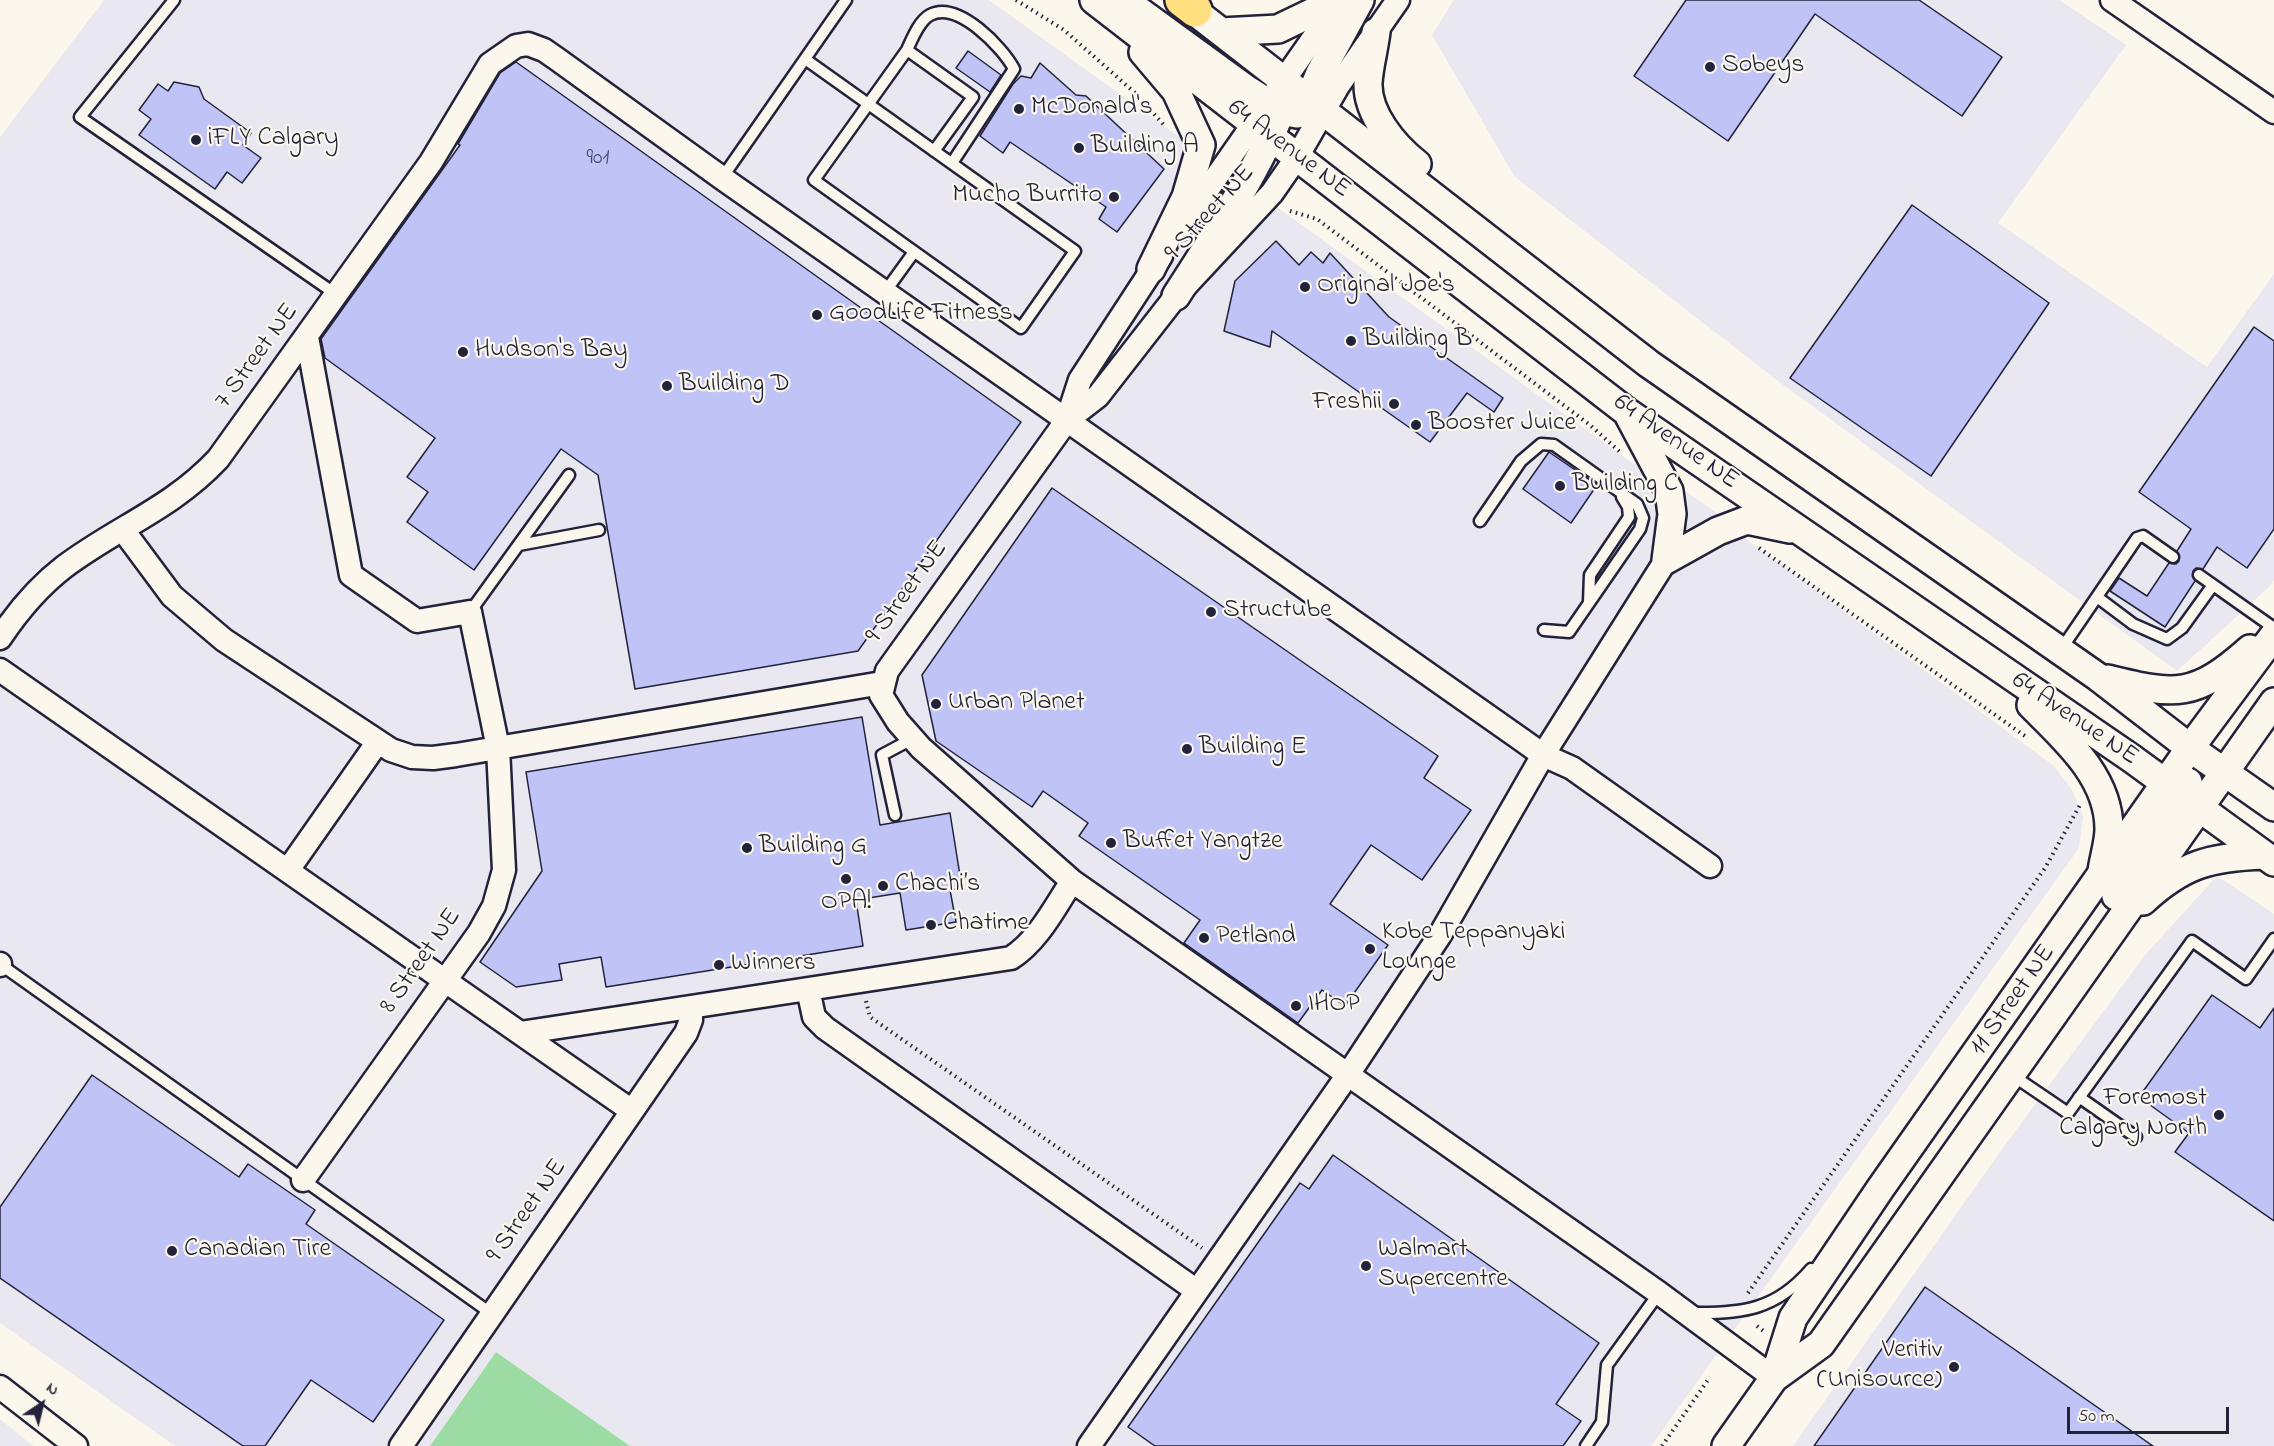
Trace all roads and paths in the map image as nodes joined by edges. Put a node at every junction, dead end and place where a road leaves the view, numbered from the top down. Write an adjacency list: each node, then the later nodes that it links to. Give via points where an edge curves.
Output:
1 (174, 0): 27 (lane, via 80,117)
2 (846, 0): 13 (lane)
3 (1016, 0): 18 (path, via 1064,30 1134,92)
4 (1339, 0): 10 (street, via 1278,29); 14 (street)
5 (1360, 0): 17 (street)
6 (1398, 0): 11 (street, 9 Street NE)
7 (2112, 0): 16 (street)
8 (1108, 3): 17 (street, 64 Avenue NE); 25 (street, via 1176,92 1201,145 1186,197)
9 (1186, 3): 10 (street, 64 Avenue NE)
10 (1221, 32): 14 (street, 64 Avenue NE)
11 (1376, 32): 17 (street, 9 Street NE); 29 (street, via 1368,84 1375,114 1390,137 1408,157 1559,274)
12 (907, 50): 15 (lane); 19 (lane, via 973,97); 21 (lane, via 928,16 939,11 952,13 984,32 1006,53 1014,69)
13 (805, 59): 15 (lane); 22 (lane)
14 (1286, 81): 17 (street, 64 Avenue NE)
15 (869, 105): 19 (lane); 24 (lane, via 814,180)
16 (2274, 112)
17 (1287, 114): 20 (street, 64 Avenue NE); 20 (street); 25 (street, 9 Street NE); 28 (street); 29 (street, 64 Avenue NE)
18 (1168, 129)
19 (934, 151): 21 (lane)
20 (1297, 157): 28 (street, 9 Street NE, via 1257,210); 31 (street, 64 Avenue NE)
21 (952, 163): 24 (lane, via 1075,251 1021,328)
22 (723, 178): 26 (street); 27 (street, 7 Street NE, via 544,50 528,44 516,46 502,53 481,77 431,162)
23 (1290, 211): 33 (path, via 1317,219 1590,425)
24 (914, 252): 26 (lane)
25 (1151, 269): 32 (street, 9 Street NE, via 1080,380)
26 (885, 292): 32 (street)
27 (337, 296): 30 (street, 7 Street NE)
28 (1176, 296): 32 (street, 9 Street NE, via 1098,396)
29 (1587, 314): 51 (street, 64 Avenue NE, via 1649,364)
30 (307, 337): 36 (street, 7 Street NE, via 241,429 198,480); 46 (street, via 351,575 417,621)
31 (1627, 412): 38 (street, 64 Avenue NE); 42 (street, via 1670,491 1672,514)
32 (1067, 420): 55 (street, 9 Street NE); 62 (street)
33 (1623, 455)
34 (569, 475): 39 (lane)
35 (1480, 521): 48 (lane, via 1521,461 1541,444 1554,445 1637,504 1643,518 1640,529 1569,632)
36 (123, 530): 50 (street, 7 Street NE, via 55,575 17,613); 59 (street, via 164,587 198,621)
37 (599, 530): 39 (lane)
38 (1800, 531): 42 (street, via 1747,520); 52 (street, 64 Avenue NE)
39 (519, 545): 46 (lane)
40 (1755, 546): 57 (path)
41 (2173, 557): 45 (lane, via 2143,536 2137,538)
42 (1666, 560): 62 (street)
43 (2199, 575): 44 (lane)
44 (2213, 585): 45 (lane, via 2182,628 2167,639 2142,629); 47 (lane)
45 (2097, 597): 51 (lane)
46 (470, 612): 60 (street, 8 Street NE)
47 (2274, 628): 54 (street, via 2227,670 2175,692)
48 (1544, 630)
49 (2274, 635): 61 (street)
50 (0, 638)
51 (2060, 651): 54 (street, 64 Avenue NE)
52 (1988, 662): 65 (street, 64 Avenue NE); 71 (street, via 2072,746 2096,781 2109,828)
53 (0, 670): 70 (street)
54 (2098, 677): 61 (street, 64 Avenue NE)
55 (882, 683): 58 (street, via 881,695 888,709); 60 (street)
56 (2274, 702): 63 (street, 11 Street NE)
57 (2027, 737)
58 (912, 739): 67 (lane, via 882,755); 72 (street)
59 (377, 743): 60 (street, via 411,757 433,759); 70 (street)
60 (498, 748): 76 (street, 8 Street NE, via 504,870 501,887 487,921)
61 (2190, 748): 63 (street, 64 Avenue NE); 65 (street, via 2189,779)
62 (1543, 755): 69 (street, via 1572,768); 82 (street, via 1440,935)
63 (2224, 771): 65 (street, 11 Street NE); 66 (street, 64 Avenue NE)
64 (2078, 793): 92 (path, via 2083,800 2045,868)
65 (2181, 796): 68 (street, 64 Avenue NE); 71 (street, 11 Street NE); 73 (street, 11 Street NE); 84 (street, via 2163,819)
66 (2274, 807)
67 (895, 815)
68 (2269, 859): 73 (street, via 2226,856 2188,867 2156,889)
69 (1710, 866)
70 (288, 870): 76 (street)
71 (2101, 877): 88 (street, 11 Street NE)
72 (1072, 881): 77 (street, via 1032,939 1011,958); 82 (street)
73 (2113, 929): 81 (street, 11 Street NE)
74 (2274, 939): 83 (lane, via 2246,979 2192,941)
75 (0, 964): 87 (lane)
76 (446, 980): 80 (street); 87 (street, 8 Street NE)
77 (861, 980): 78 (street); 89 (path, via 870,1017)
78 (808, 989): 79 (street); 90 (street, via 814,1017 825,1028)
79 (691, 1006): 80 (street); 85 (street, 9 Street NE, via 687,1033)
80 (520, 1033): 85 (street)
81 (2010, 1074): 83 (lane, via 2068,1113); 84 (street, 11 Street NE)
82 (1347, 1076): 89 (street); 91 (street)
83 (2079, 1097): 86 (lane)
84 (1986, 1109): 98 (street, 11 Street NE, via 1821,1344)
85 (632, 1111): 94 (street, 9 Street NE)
86 (2136, 1137)
87 (303, 1180): 94 (lane)
88 (1880, 1189): 93 (lane, via 1802,1280 1766,1306 1734,1314); 98 (street, 11 Street NE, via 1793,1318)
89 (1219, 1260): 90 (street)
90 (1197, 1291): 102 (street)
91 (1659, 1293): 93 (street); 103 (lane, via 1607,1365 1602,1422)
92 (1745, 1297)
93 (1687, 1313): 98 (street)
94 (492, 1314): 101 (street, 9 Street NE)
95 (1758, 1322): 96 (path)
96 (1754, 1332)
97 (1710, 1377): 104 (path)
98 (1774, 1378): 105 (street, 11 Street NE)
99 (0, 1387): 100 (street)
100 (76, 1446)
101 (401, 1446)
102 (1089, 1446)
103 (1586, 1446)
104 (1662, 1446)
105 (1726, 1446)

